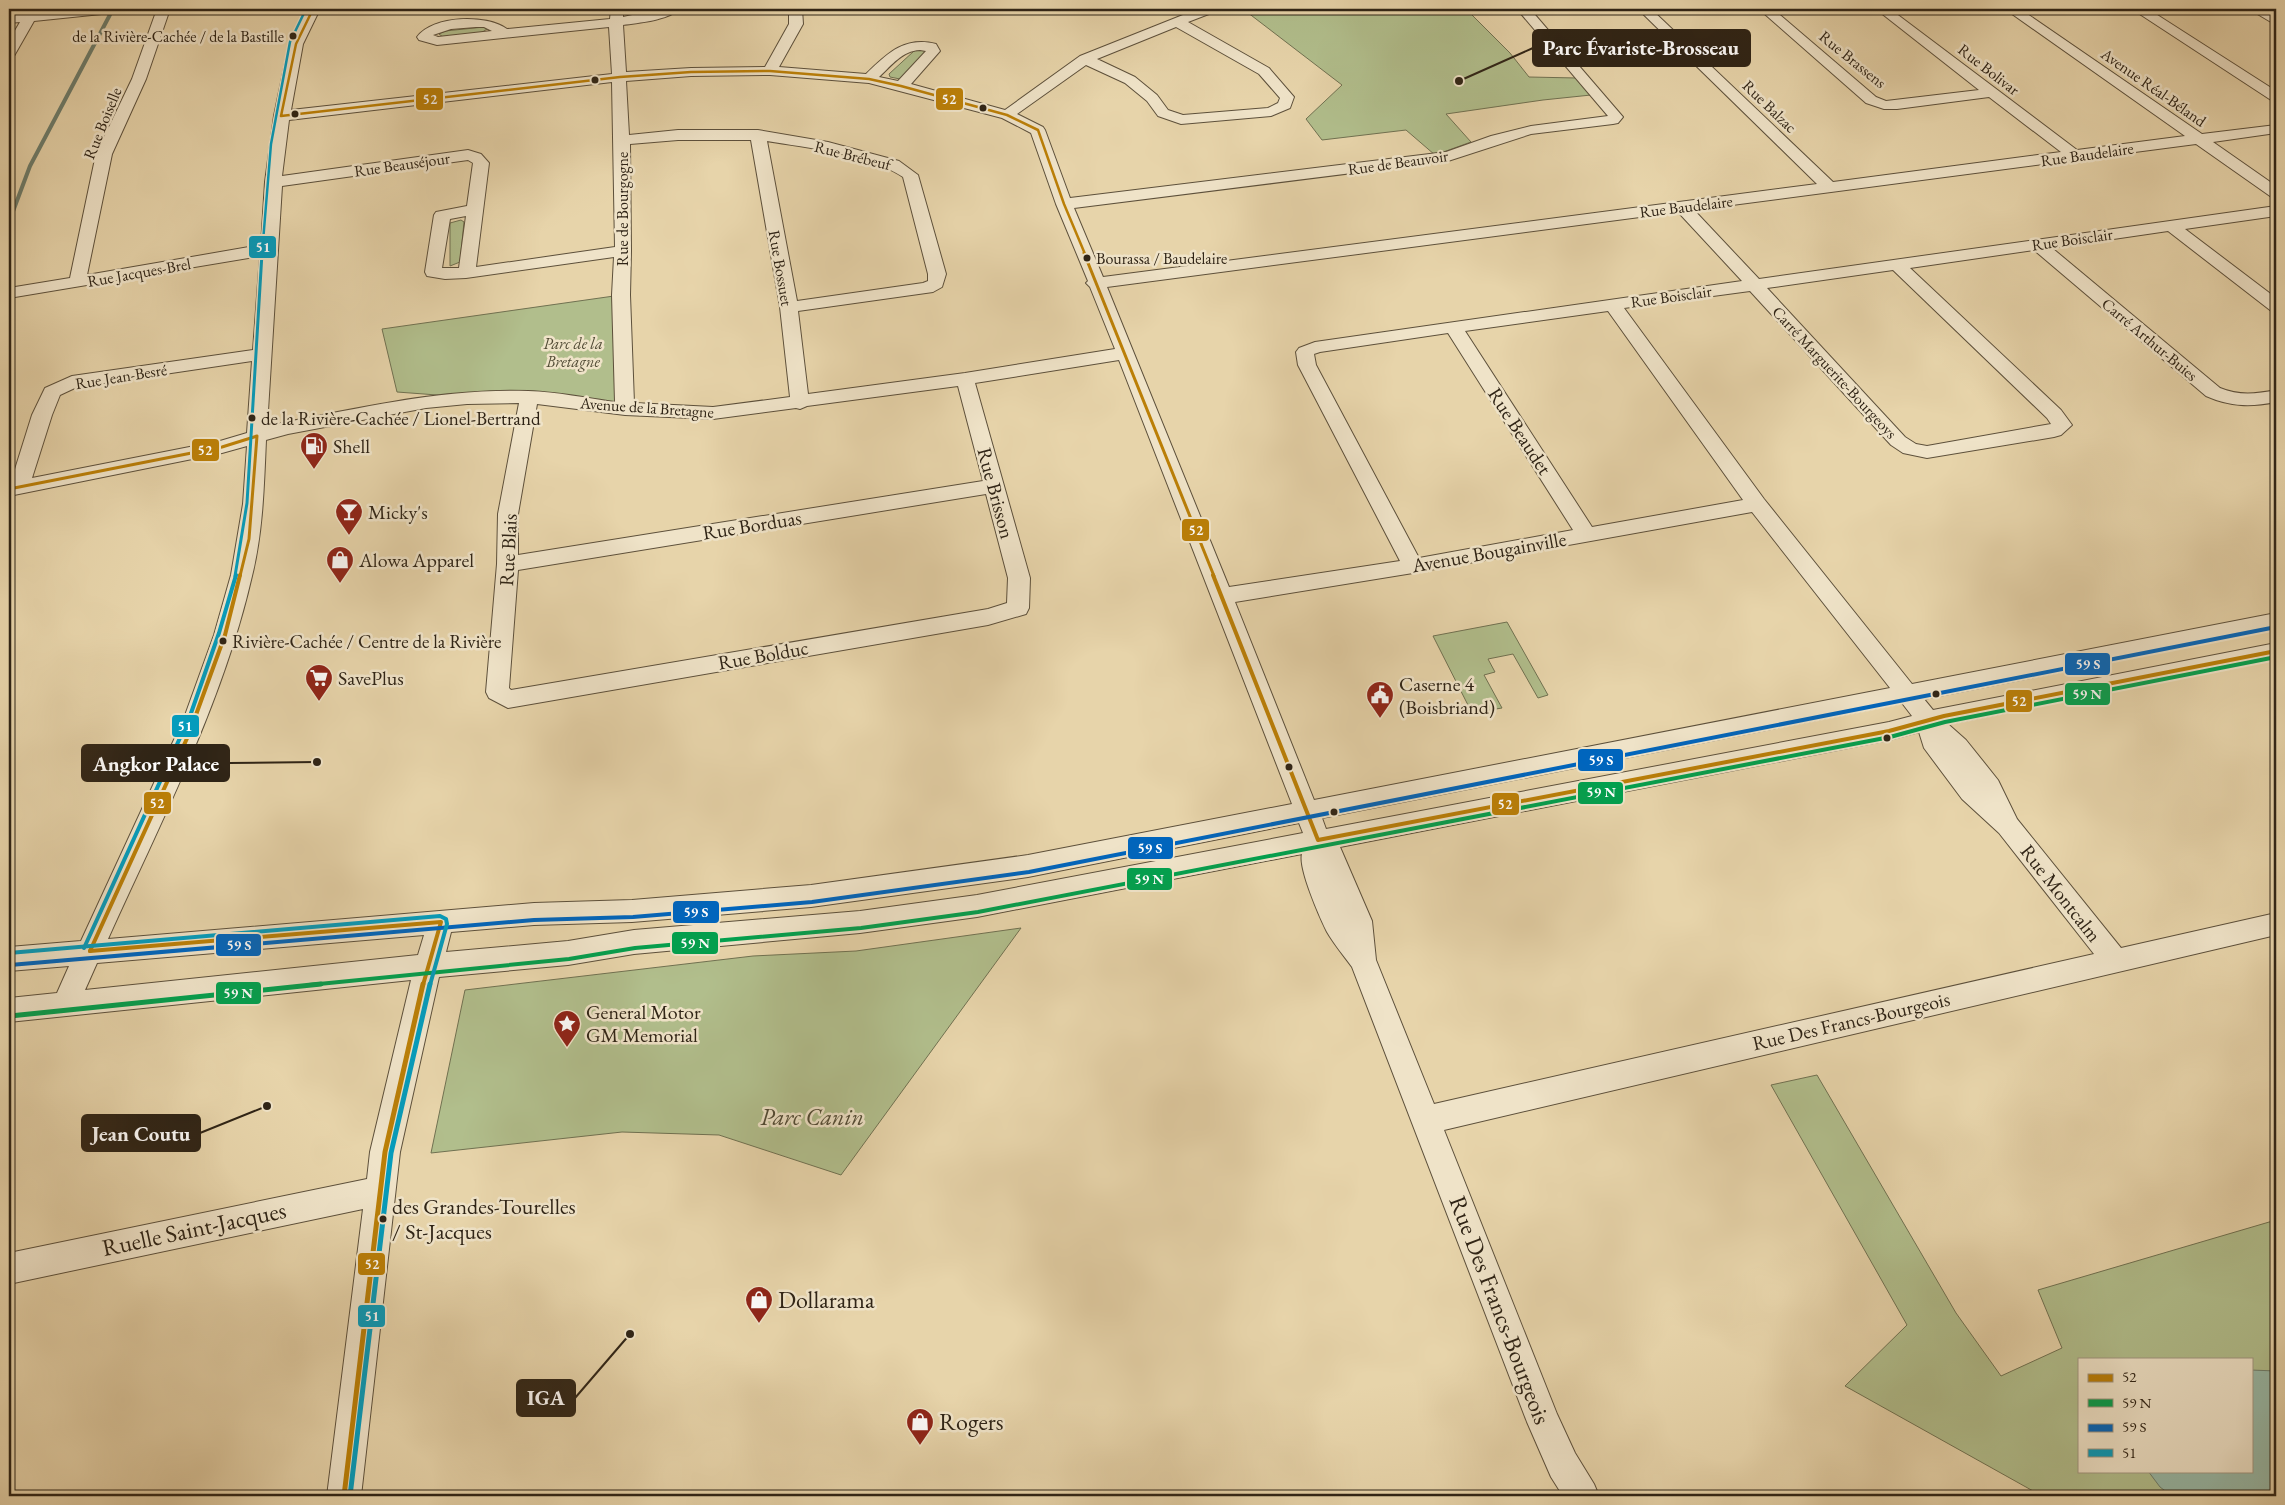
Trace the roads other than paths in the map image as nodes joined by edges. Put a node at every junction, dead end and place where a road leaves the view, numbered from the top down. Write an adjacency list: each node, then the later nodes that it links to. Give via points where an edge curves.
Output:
1 (106, 9): 2 (street); 15 (street)
2 (110, 9)
3 (163, 9): 49 (street, Rue Boiselle, via 139,79 104,154)
4 (313, 9): 30 (street, via 296,44)
5 (672, 9): 16 (street, via 653,16)
6 (796, 9): 23 (street, via 796,24)
7 (1209, 9): 19 (street)
8 (1523, 9): 39 (street, Rue de Beauvoir, via 1612,111 1616,117 1613,120 1531,130 1448,156)
9 (1644, 9): 37 (street, Rue Balzac)
10 (1765, 9): 27 (street, Rue Brassens, via 1871,100 1897,105)
11 (1882, 9): 27 (street, Rue Bolivar)
12 (2012, 9): 33 (street, Avenue Réal-Béland)
13 (2139, 9): 28 (street)
14 (2256, 9): 18 (street)
15 (32, 13): 17 (street); 21 (street)
16 (616, 15): 20 (street); 24 (street, Rue de Bourgogne)
17 (9, 19)
18 (2276, 21)
19 (1176, 22): 22 (street); 22 (street, via 1264,71 1287,97 1286,105 1271,112 1181,120 1164,113 1130,80)
20 (504, 34)
21 (9, 53)
22 (1085, 59): 29 (street)
23 (770, 71): 24 (street); 25 (street)
24 (620, 77): 30 (street); 34 (street, Rue de Bourgogne)
25 (869, 79): 26 (street); 26 (street, via 899,50 917,44 931,47 933,51)
26 (901, 86): 29 (street)
27 (1990, 93): 35 (street, Rue Bolivar)
28 (2276, 97)
29 (1007, 115): 39 (street, via 1038,130)
30 (281, 116): 36 (street)
31 (2276, 128): 33 (street, Rue Baudelaire)
32 (758, 135): 34 (street, Rue Brébeuf, via 678,135); 55 (street, Rue Bossuet); 55 (street, Rue Brébeuf, via 828,146 894,164 910,175 938,274 936,283 927,288)
33 (2197, 138): 35 (street, Rue Baudelaire); 38 (street, Avenue Réal-Béland)
34 (622, 140): 46 (street, Rue de Bourgogne)
35 (2075, 156): 37 (street, Rue Baudelaire)
36 (273, 182): 41 (street, Rue Beauséjour, via 468,155 481,163); 45 (street)
37 (1829, 187): 40 (street, Rue Baudelaire)
38 (2276, 193)
39 (1064, 204): 50 (street)
40 (1682, 206): 50 (street, Rue Baudelaire); 51 (street, Carré Marguerite-Bourgeoys)
41 (474, 210): 48 (street, Rue Beauséjour); 48 (street, via 442,215 433,272)
42 (2276, 211): 43 (street, Rue Boisclair)
43 (2170, 225): 44 (street, Rue Boisclair); 54 (street)
44 (2037, 244): 47 (street, Rue Boisclair); 60 (street, Carré Arthur-Buies, via 2213,392 2229,400 2247,402)
45 (269, 249): 49 (street, Rue Jacques-Brel); 58 (street)
46 (623, 251): 48 (street); 63 (street, Rue de Bourgogne, via 621,295)
47 (1896, 264): 51 (street, Rue Boisclair); 51 (street, Carré Marguerite-Bourgeoys, via 2062,425 2054,432 2003,441 1927,452 1910,449 1898,441)
48 (467, 272)
49 (78, 283): 52 (street, Rue Jacques-Brel)
50 (1095, 283): 57 (street)
51 (1754, 284): 53 (street, Rue Boisclair)
52 (9, 293)
53 (1612, 304): 56 (street, Rue Boisclair); 67 (street)
54 (2276, 306)
55 (789, 307): 62 (street, Rue Bossuet)
56 (1453, 327): 68 (street, Rue Beaudet); 70 (street, Rue Boisclair, via 1315,347 1305,352 1308,365)
57 (1126, 353): 59 (street, Avenue de la Bretagne); 71 (street)
58 (262, 354): 64 (street); 66 (street, Rue Jean-Besré, via 72,382 52,392)
59 (965, 379): 62 (street, Avenue de la Bretagne); 65 (street, Rue Brisson)
60 (2276, 396)
61 (529, 397): 63 (street, Avenue de la Bretagne); 64 (street, Avenue de la Bretagne, via 467,398 396,406); 69 (street, Rue Blais, via 508,514)
62 (800, 402): 63 (street, Avenue de la Bretagne, via 713,413)
63 (625, 409)
64 (257, 436): 66 (street, Avenue de la Bretagne); 82 (street, via 249,539 225,635 192,726)
65 (995, 486): 69 (street, Rue Borduas); 72 (street, Rue Brisson, via 1019,578)
66 (14, 488)
67 (1757, 504): 68 (street, Avenue Bougainville); 75 (street)
68 (1587, 535): 70 (street, Avenue Bougainville)
69 (508, 564): 76 (street, Rue Blais, via 497,692)
70 (1413, 566): 71 (street, Avenue Bougainville)
71 (1221, 596): 78 (street)
72 (1018, 608): 76 (street, Rue Bolduc, via 988,616)
73 (2276, 621): 75 (street)
74 (2276, 651): 77 (street)
75 (1908, 694): 77 (street); 78 (street)
76 (508, 698)
77 (1928, 720): 79 (street); 84 (street, Rue Montcalm, via 1932,741 1971,792 2008,826)
78 (1308, 812): 79 (street); 80 (street, via 1028,866 810,896)
79 (1318, 840): 85 (street, via 949,910); 88 (street, Rue Des Francs-Bourgeois, via 1313,858 1337,925 1363,960)
80 (440, 922): 82 (street); 85 (street)
81 (2276, 924): 84 (street, Rue Des Francs-Bourgeois)
82 (90, 951): 83 (street); 86 (street)
83 (9, 959)
84 (2114, 960): 88 (street, Rue Des Francs-Bourgeois)
85 (429, 966): 86 (street); 89 (street, via 385,1152)
86 (65, 1004): 87 (street)
87 (9, 1010)
88 (1426, 1120): 92 (street, Rue Des Francs-Bourgeois, via 1554,1447)
89 (380, 1191): 90 (street, Ruelle Saint-Jacques); 91 (street)
90 (9, 1269)
91 (344, 1496)
92 (1582, 1496)

